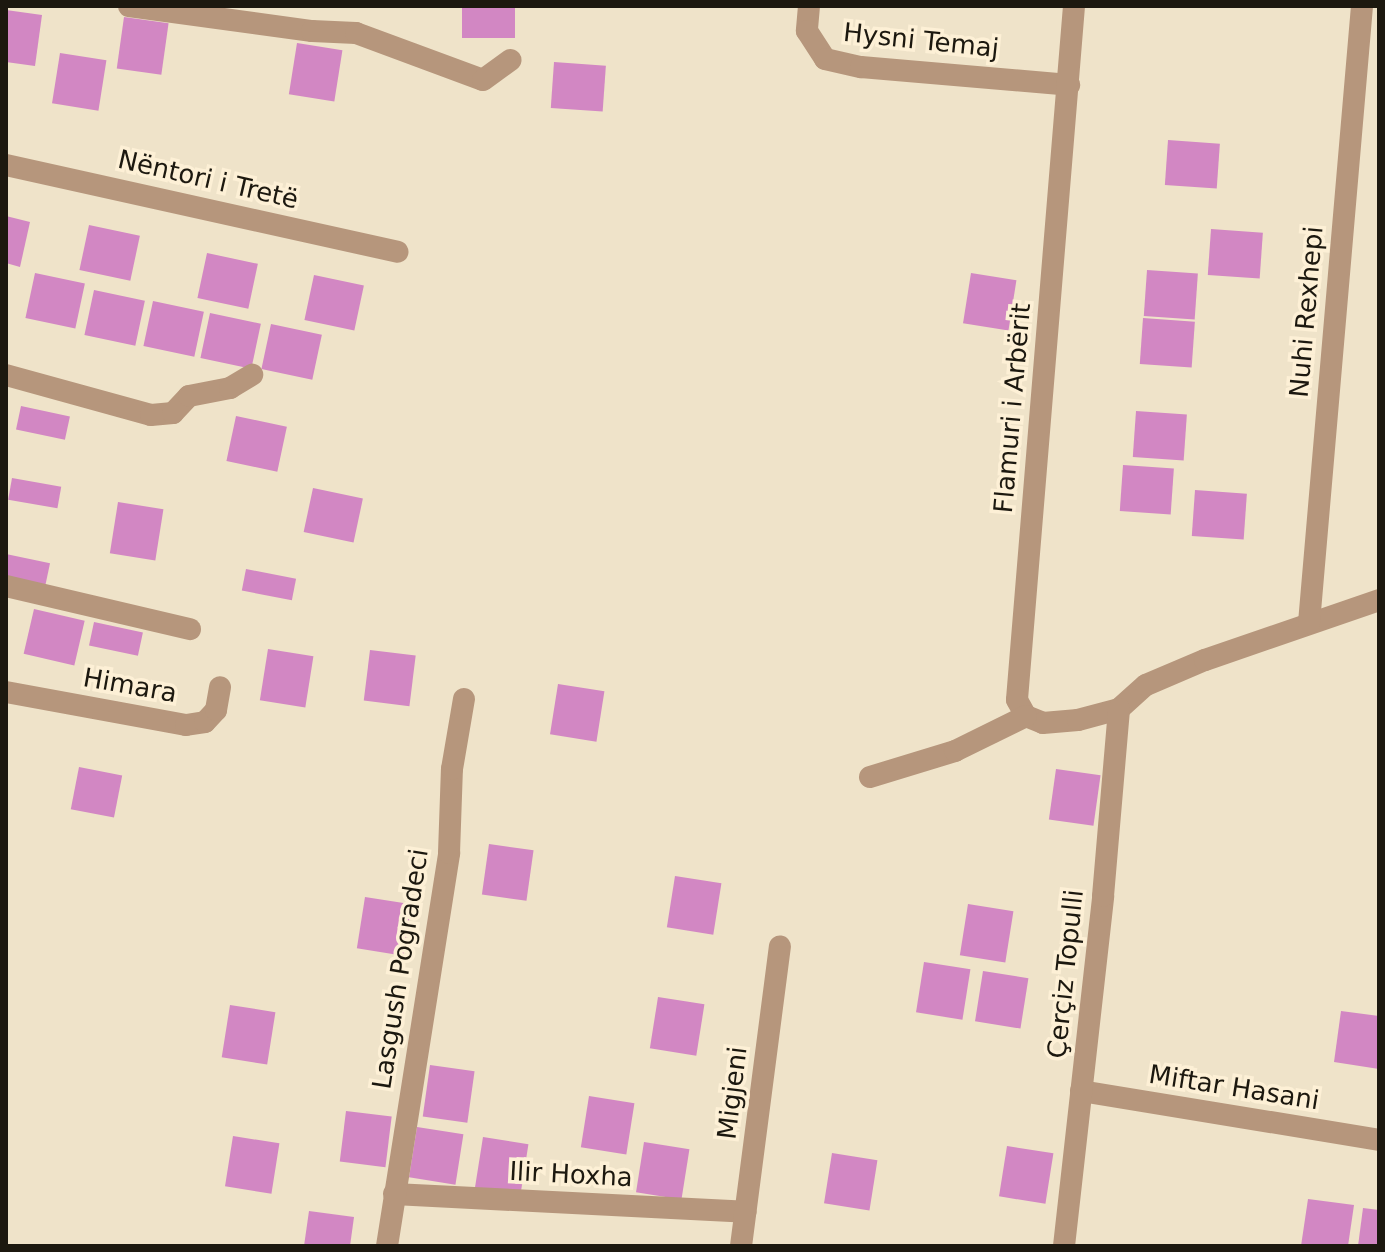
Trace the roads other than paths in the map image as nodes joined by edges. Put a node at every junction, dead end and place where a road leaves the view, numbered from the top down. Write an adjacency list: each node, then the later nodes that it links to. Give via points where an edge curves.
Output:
1 (129, 6): 5 (street, via 356,33 483,80)
2 (809, 6): 6 (street, Hysni Temaj, via 807,31 825,59 861,67)
3 (1074, 6): 6 (street, Flamuri i Arbërit)
4 (1362, 6): 13 (street, Nuhi Rexhepi)
5 (511, 60)
6 (1069, 85): 19 (street, Flamuri i Arbërit, via 1017,700)
7 (6, 165): 8 (street, Nëntori i Tretë)
8 (397, 252)
9 (6, 375): 10 (street, via 151,415 173,413 189,396 230,388)
10 (252, 375)
11 (6, 586): 14 (street)
12 (1379, 600): 13 (street)
13 (1309, 623): 18 (street, via 1146,685)
14 (190, 629)
15 (220, 687): 16 (street, Himara, via 216,710 205,722 186,725)
16 (6, 692)
17 (464, 699): 24 (street, Lasgush Pogradeci, via 452,769 449,853)
18 (1119, 709): 19 (street, via 1043,723); 22 (street, Çerçiz Topulli)
19 (1026, 716): 20 (street, via 955,751)
20 (870, 777)
21 (780, 947): 25 (street, Migjeni)
22 (1081, 1091): 23 (street, Miftar Hasani); 28 (street, Çerçiz Topulli)
23 (1379, 1140)
24 (394, 1194): 25 (street, Ilir Hoxha); 26 (street, Lasgush Pogradeci)
25 (746, 1212): 27 (street, Migjeni)
26 (387, 1246)
27 (741, 1246)
28 (1064, 1246)

